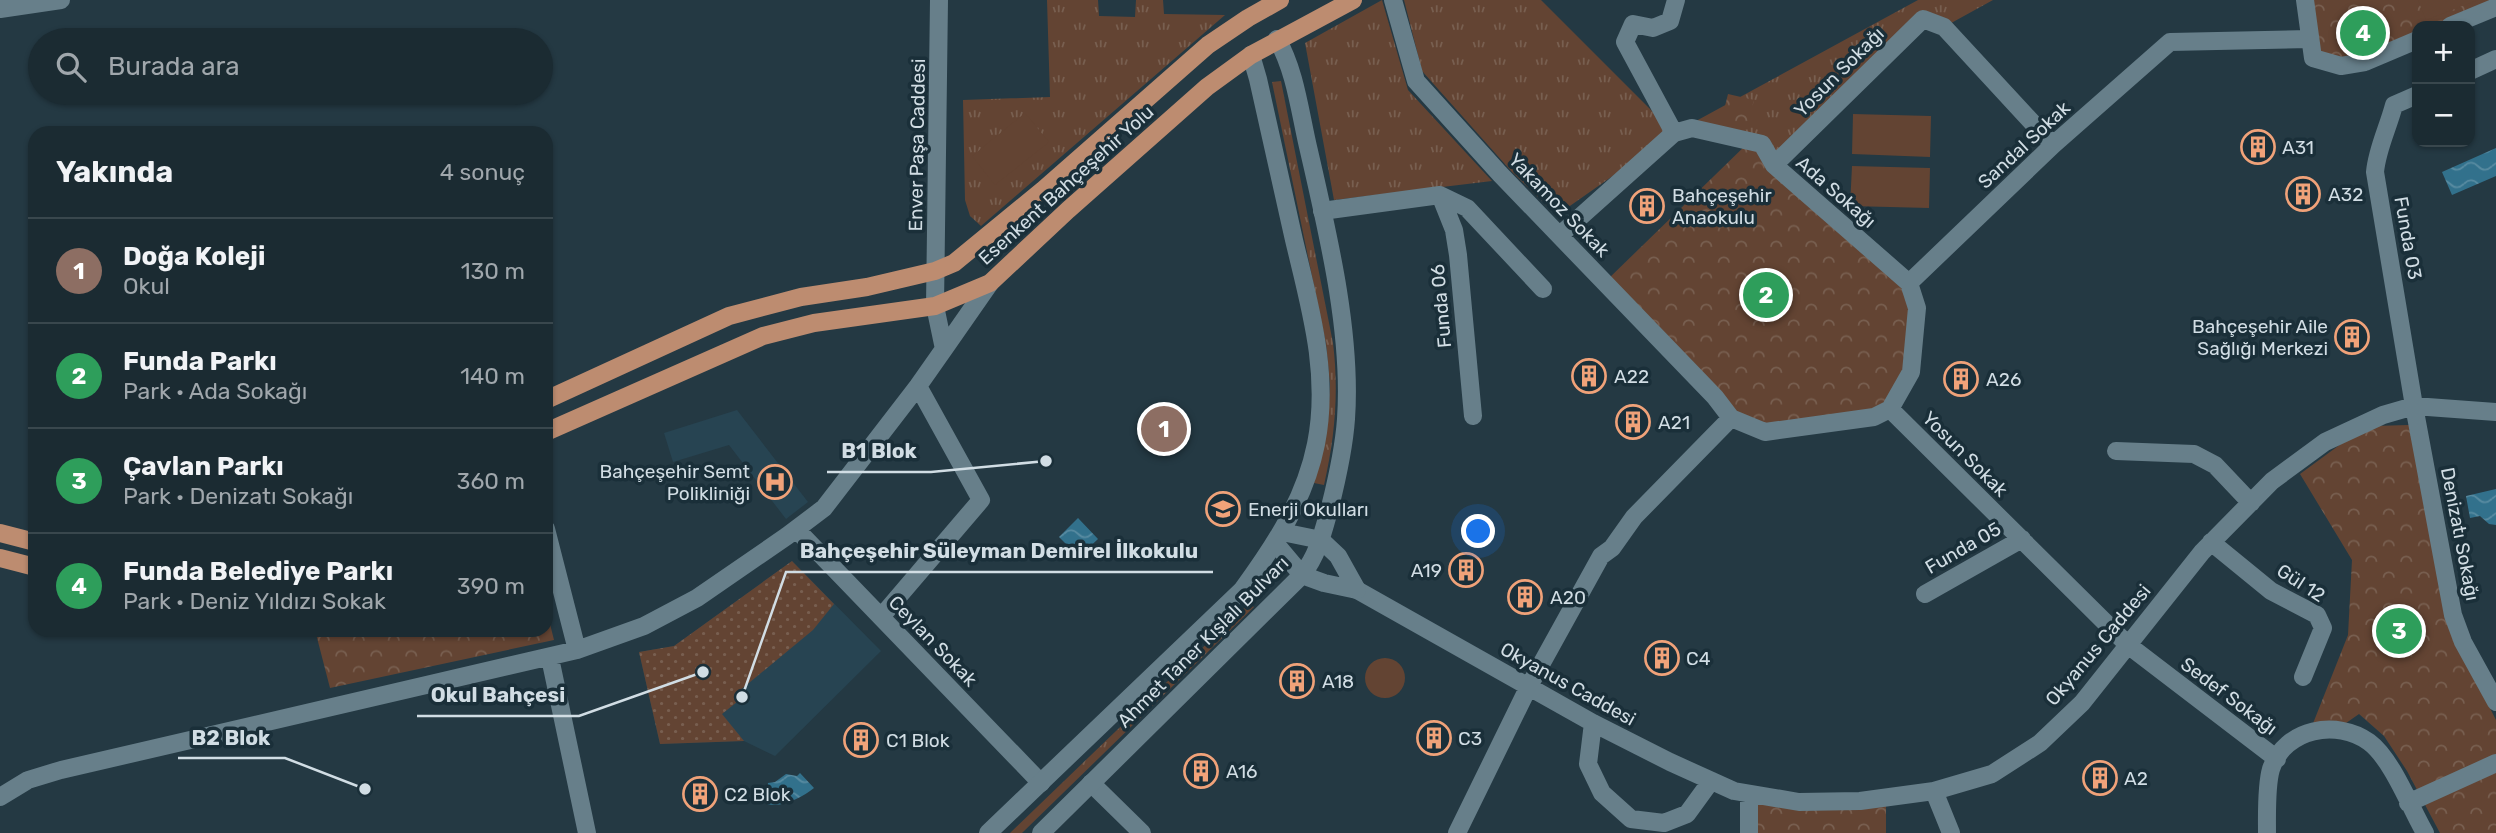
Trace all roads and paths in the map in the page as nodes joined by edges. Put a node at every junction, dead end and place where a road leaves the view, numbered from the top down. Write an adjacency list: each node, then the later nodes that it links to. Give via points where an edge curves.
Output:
1 (61, 0): 9 (street)
2 (939, 0): 25 (street, Enver Paşa Caddesi)
3 (1280, 0): 10 (main road, Esenkent Bahçeşehir Yolu)
4 (1353, 0): 12 (main road, Esenkent Bahçeşehir Yolu)
5 (1393, 0): 24 (street, Yakamoz Sokak, via 1416,82)
6 (1676, 0): 19 (street, via 1670,21 1653,27 1633,24 1625,42)
7 (2305, 0): 13 (street)
8 (2496, 7): 11 (street)
9 (0, 9)
10 (1248, 18): 12 (main road); 15 (main road); 25 (main road, Esenkent Bahçeşehir Yolu, via 1208,46 982,242)
11 (2461, 21)
12 (1277, 39): 15 (main road, Esenkent Bahçeşehir Yolu); 23 (street, Ahmet Taner Kışlalı Bulvarı, via 1289,63)
13 (2309, 39): 14 (street, via 2313,58 2341,66 2365,62); 20 (street, Sandal Sokak, via 2170,42)
14 (2412, 42)
15 (1251, 55): 26 (main road, Esenkent Bahçeşehir Yolu, via 1187,104); 43 (street, Ahmet Taner Kışlalı Bulvarı, via 1318,343 1322,394 1316,444)
16 (2496, 60): 17 (street)
17 (2475, 69)
18 (2412, 96): 33 (street, Funda 03, via 2394,105 2375,172)
19 (1674, 133): 21 (street, Ada Sokağı, via 1692,128 1762,144); 24 (street)
20 (2053, 145): 21 (street, Yosun Sokağı, via 1944,27 1923,19); 27 (street, Sandal Sokak)
21 (1774, 165): 27 (street, Ada Sokağı)
22 (1440, 195): 23 (street); 28 (street, via 1466,208); 36 (street, Funda 06, via 1454,230 1458,256)
23 (1322, 211): 46 (street, Ahmet Taner Kışlalı Bulvarı, via 1339,300 1346,419 1337,480)
24 (1560, 235): 37 (street, Yakamoz Sokak)
25 (935, 271): 29 (street, Enver Paşa Caddesi); 32 (main road, Esenkent Bahçeşehir Yolu, via 729,316)
26 (990, 283): 29 (main road, Esenkent Bahçeşehir Yolu); 30 (street)
27 (1909, 283): 34 (street, via 1917,308 1911,372)
28 (1543, 289)
29 (935, 298): 30 (street, Enver Paşa Caddesi); 38 (main road, Esenkent Bahçeşehir Yolu, via 763,336)
30 (944, 349): 31 (street)
31 (918, 386): 41 (street, via 824,508); 54 (street, via 981,500)
32 (553, 397)
33 (2414, 406): 35 (street, Okyanus Caddesi); 40 (street, Okyanus Caddesi, via 2325,442); 60 (street, Denizatı Sokağı, via 2454,615 2463,642)
34 (1891, 410): 37 (street, via 1874,417 1765,432); 44 (street, Yosun Sokak)
35 (2496, 412)
36 (1473, 416)
37 (1731, 418): 59 (street, via 1601,556)
38 (553, 429)
39 (2116, 450): 40 (street, via 2194,453 2215,465)
40 (2251, 502): 47 (street, Okyanus Caddesi)
41 (796, 529): 54 (street, Ceylan Sokak); 56 (street, via 697,598 643,626)
42 (0, 533): 45 (main road)
43 (1279, 538): 46 (street); 51 (street); 65 (street, Ahmet Taner Kışlalı Bulvarı, via 1242,590)
44 (2022, 539): 53 (street, Funda 05); 55 (street, Yosun Sokak)
45 (28, 540)
46 (1321, 540): 51 (street, Ahmet Taner Kışlalı Bulvarı); 52 (street, via 1338,556)
47 (2211, 542): 55 (street, Okyanus Caddesi); 58 (street, Gül 12, via 2271,591 2317,615 2323,628)
48 (553, 556): 56 (street)
49 (0, 558): 50 (main road)
50 (28, 565)
51 (1301, 575): 52 (street); 66 (street, Ahmet Taner Kışlalı Bulvarı)
52 (1357, 590): 59 (street, Okyanus Caddesi)
53 (1924, 594)
54 (881, 617): 65 (street, Ceylan Sokak)
55 (2128, 645): 62 (street, Sedef Sokağı); 67 (street, Okyanus Caddesi, via 2082,703 2040,743 1992,774)
56 (577, 650): 57 (street)
57 (550, 658): 69 (street, via 61,770 28,780); 71 (street)
58 (2303, 677)
59 (1528, 688): 61 (street, Okyanus Caddesi); 75 (street)
60 (2496, 702)
61 (1593, 723): 64 (street, Okyanus Caddesi); 64 (street, via 1588,764 1602,793 1631,819 1664,823 1687,814)
62 (2277, 759): 70 (street, via 2287,744 2310,731 2339,729 2369,742 2388,762); 78 (street, Sedef Sokağı, via 2271,768)
63 (2496, 763): 70 (street)
64 (1711, 781): 68 (street, Okyanus Caddesi)
65 (1041, 783): 72 (street, Ahmet Taner Kışlalı Bulvarı)
66 (1091, 783): 73 (street, Ahmet Taner Kışlalı Bulvarı); 74 (street)
67 (1934, 791): 68 (street, Okyanus Caddesi, via 1860,802 1799,802); 77 (street)
68 (1749, 794): 76 (street)
69 (0, 797)
70 (2408, 803): 79 (street)
71 (587, 833)
72 (988, 833)
73 (1041, 833)
74 (1142, 833)
75 (1457, 833)
76 (1749, 833)
77 (1951, 833)
78 (2267, 833)
79 (2425, 833)

